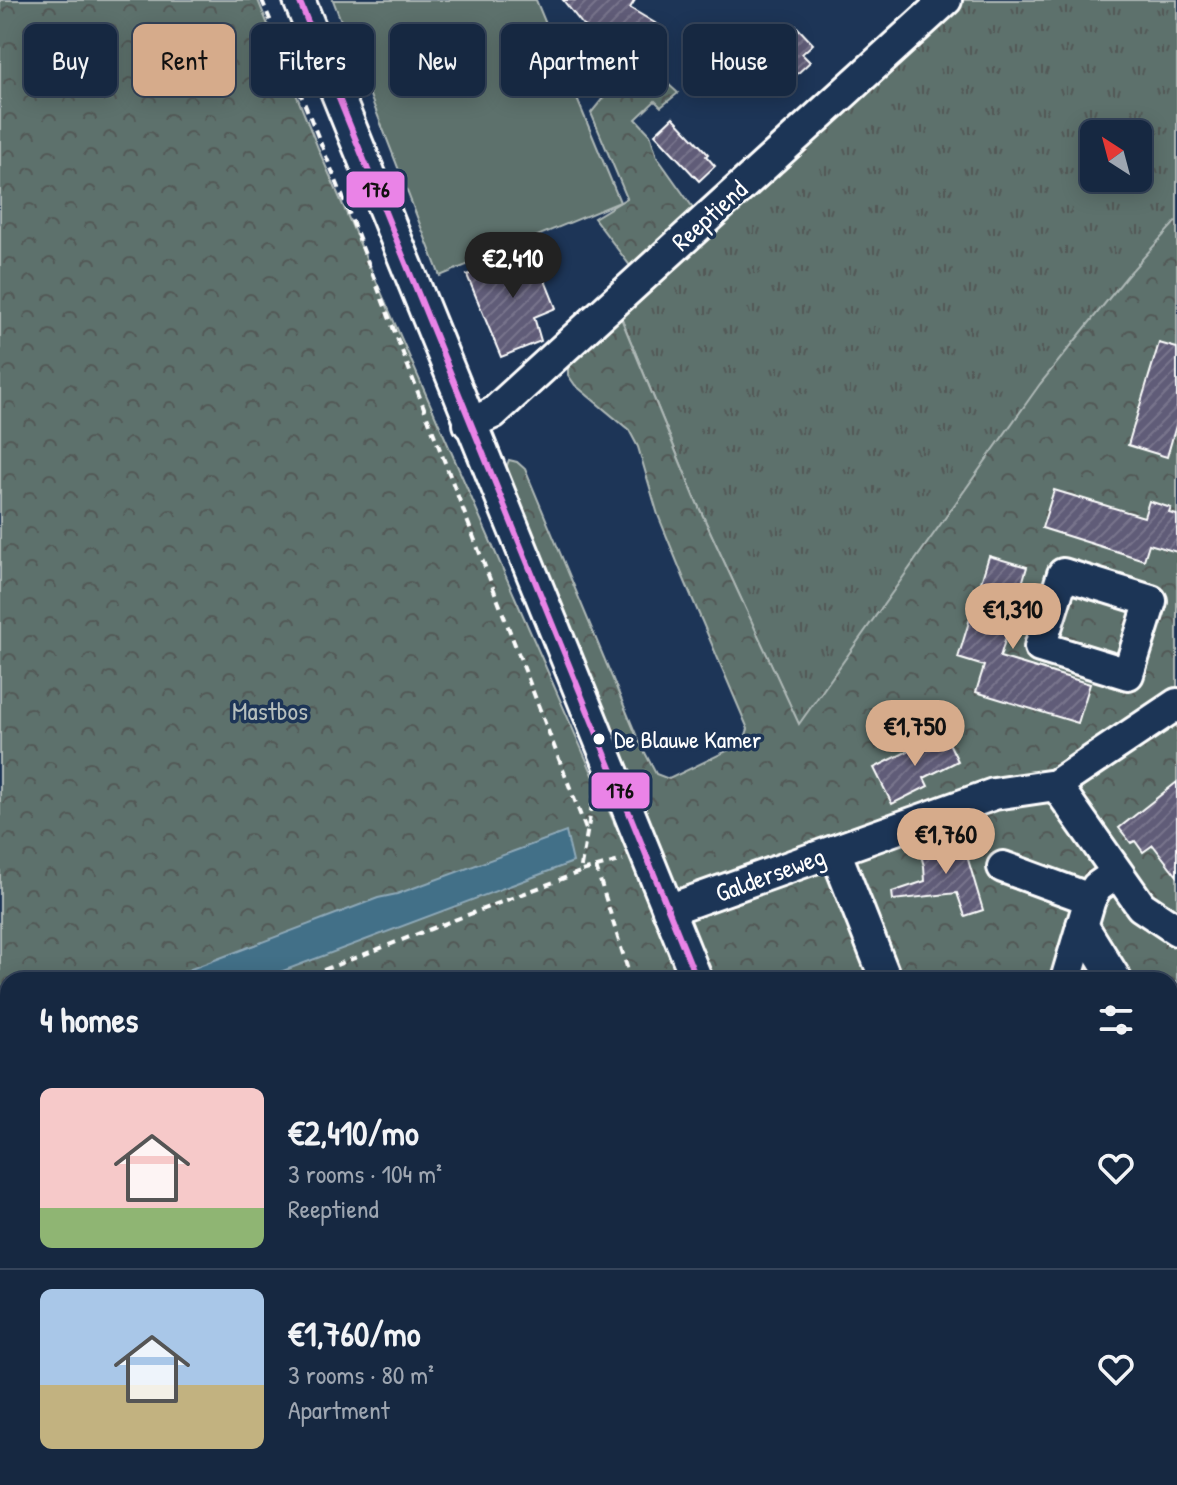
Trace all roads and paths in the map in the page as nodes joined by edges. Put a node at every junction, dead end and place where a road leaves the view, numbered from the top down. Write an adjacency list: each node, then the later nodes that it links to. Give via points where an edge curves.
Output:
1 (262, 0): 8 (path)
2 (299, 0): 4 (street)
3 (946, 0): 4 (street, Reeptiend, via 493,413)
4 (469, 424): 10 (street)
5 (1177, 704): 6 (street, Galderseweg)
6 (1056, 785): 9 (street, Galderseweg, via 994,794); 14 (street)
7 (594, 794): 8 (path)
8 (587, 832): 13 (path)
9 (835, 851): 15 (street, Galderseweg); 21 (street)
10 (644, 852): 11 (path); 15 (street)
11 (596, 867): 13 (path); 19 (path)
12 (1003, 867): 16 (street)
13 (580, 872): 18 (path)
14 (1117, 873): 16 (street, via 1097,887); 17 (street, via 1141,906)
15 (668, 910): 20 (street)
16 (1086, 912): 22 (street); 23 (street)
17 (1177, 930)
18 (318, 972)
19 (629, 972)
20 (694, 972)
21 (883, 972)
22 (1068, 972)
23 (1112, 972)

